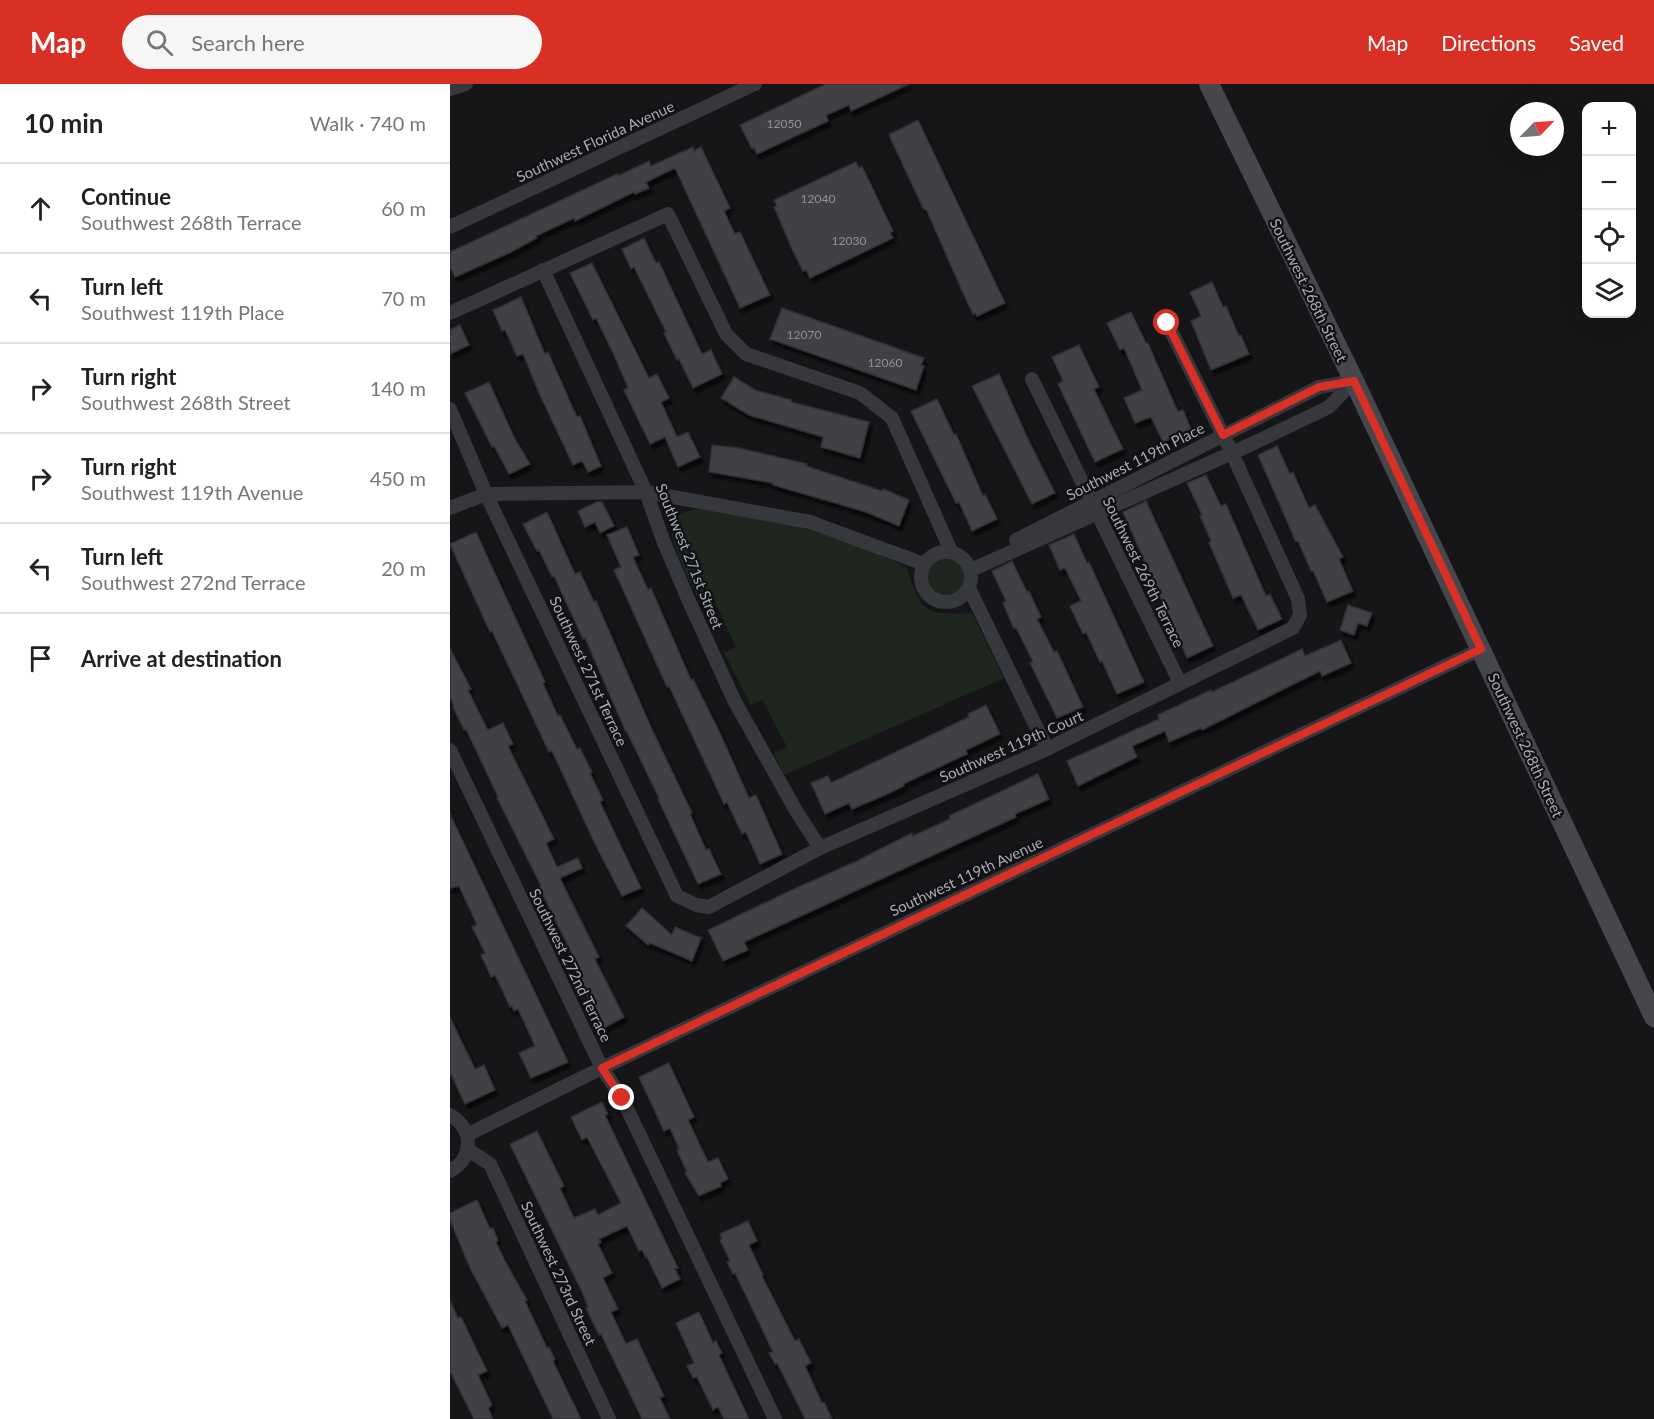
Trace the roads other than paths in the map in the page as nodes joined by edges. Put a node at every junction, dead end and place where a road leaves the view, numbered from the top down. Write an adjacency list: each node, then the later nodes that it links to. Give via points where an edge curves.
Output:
1 (466, 84): 4 (street)
2 (754, 84): 5 (street, Southwest Florida Avenue)
3 (1209, 84): 10 (main road, Southwest 268th Street)
4 (450, 89)
5 (450, 227)
6 (543, 270): 7 (street); 14 (street, Southwest 271st Street); 18 (street, via 668,214 726,334 746,354 860,393 892,418)
7 (450, 314)
8 (1167, 323): 12 (street)
9 (1032, 379): 16 (street, Southwest 269th Terrace)
10 (1354, 381): 12 (street, Southwest 119th Place, via 1319,387); 13 (street, Southwest 119th Place, via 1329,407); 22 (main road, Southwest 268th Street)
11 (450, 409): 15 (street, Southwest 271st Terrace)
12 (1223, 435): 13 (street); 16 (street, Southwest 119th Place)
13 (1232, 453): 16 (street, Southwest 119th Place); 23 (street, Southwest 119th Court, via 1298,599 1300,615 1293,628)
14 (646, 492): 15 (street); 19 (street, via 810,522); 26 (street, Southwest 271st Street, via 663,540 734,700)
15 (486, 494): 17 (street); 27 (street, Southwest 271st Terrace, via 677,896 709,907)
16 (1094, 507): 20 (street, Southwest 119th Place); 23 (street, Southwest 269th Terrace)
17 (450, 508)
18 (951, 551): 19 (street, via 935,553); 20 (street, via 963,557)
19 (924, 564): 21 (street, via 921,580 934,599 950,602)
20 (969, 567): 21 (street)
21 (969, 588): 25 (street)
22 (1481, 649): 28 (main road, Southwest 268th Street); 29 (street, Southwest 119th Avenue)
23 (1180, 683): 25 (street, Southwest 119th Court)
24 (450, 750): 29 (street, Southwest 272nd Terrace)
25 (1047, 750): 26 (street, Southwest 119th Court)
26 (820, 848): 27 (street, Southwest 119th Court)
27 (728, 897)
28 (1654, 1017)
29 (602, 1068): 31 (street, Southwest 119th Avenue); 35 (street, Southwest 272nd Terrace, via 622,1098)
30 (450, 1115): 31 (street, via 460,1122)
31 (467, 1135): 32 (street)
32 (468, 1150): 33 (street, via 464,1160); 34 (street, Southwest 273rd Street, via 490,1164)
33 (450, 1172)
34 (609, 1419)
35 (775, 1419)

